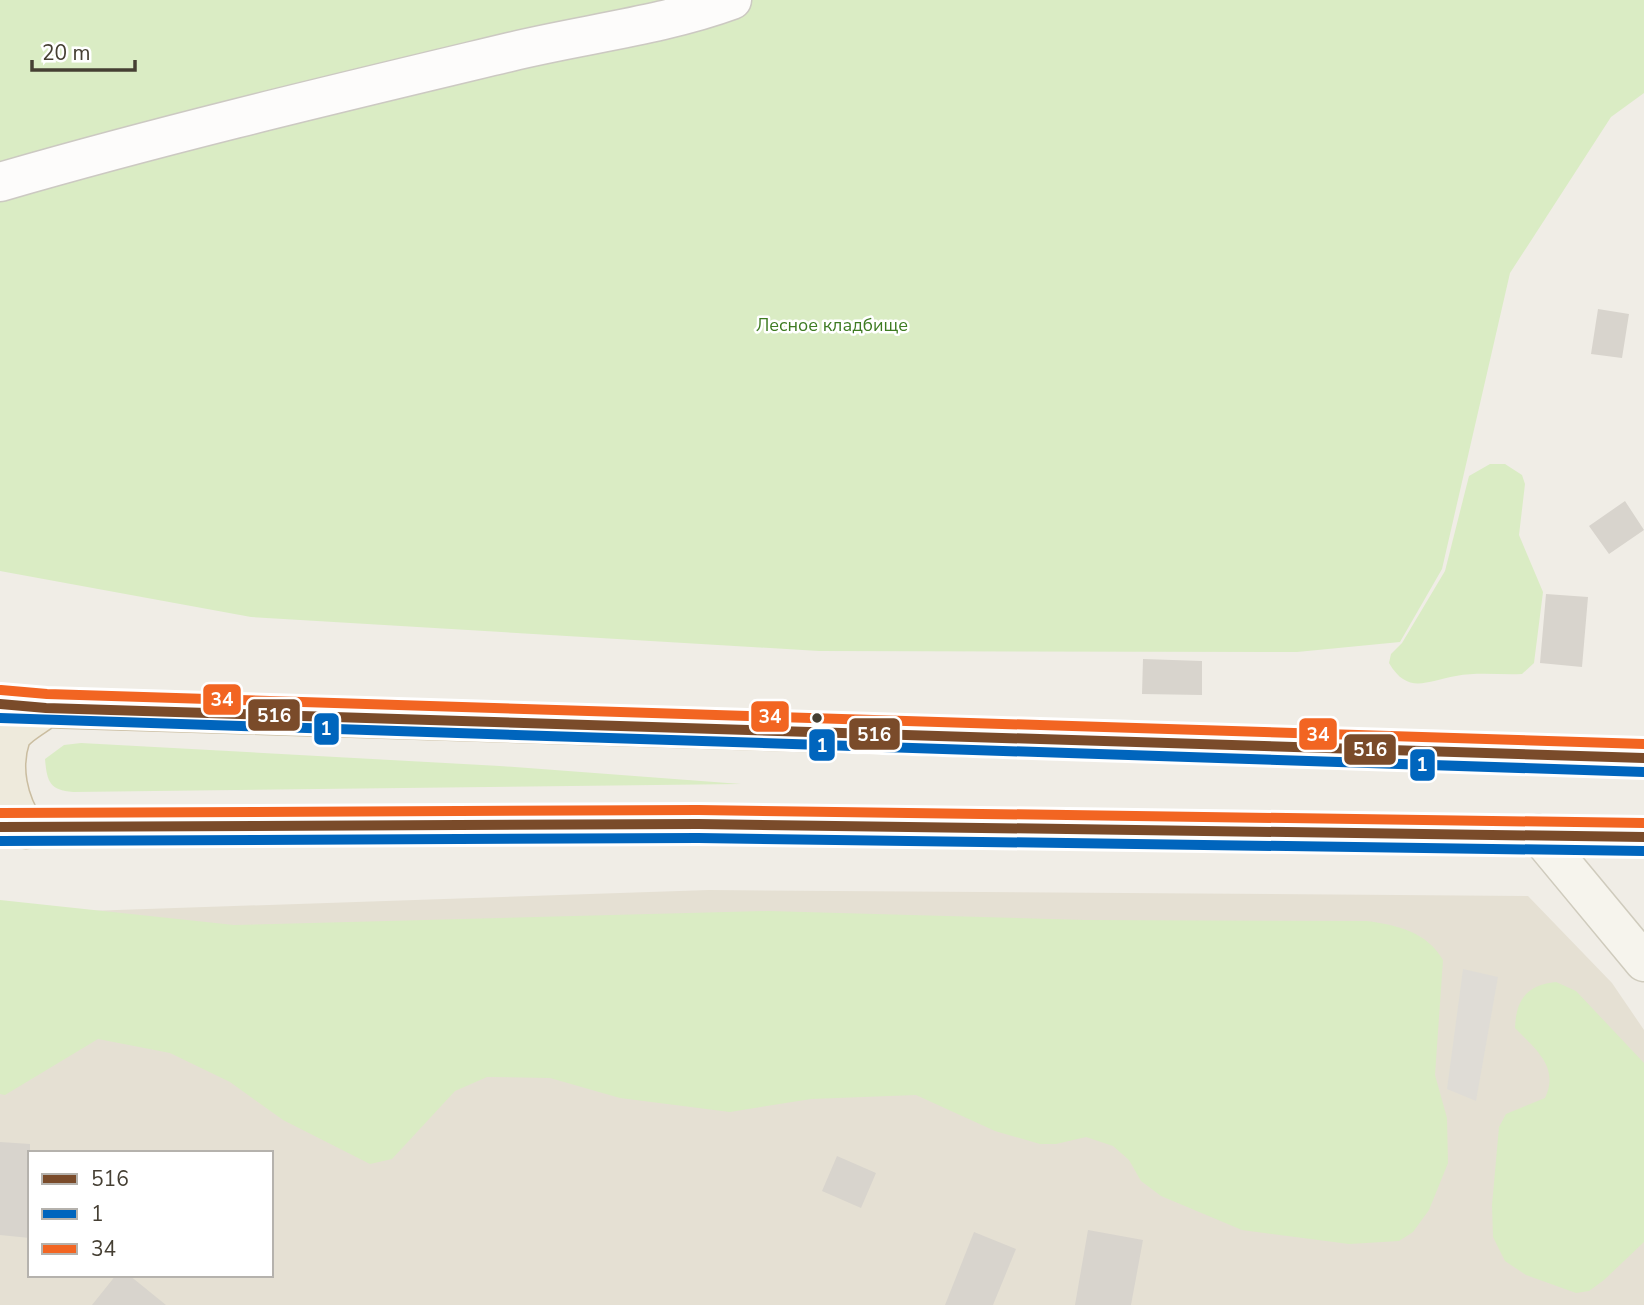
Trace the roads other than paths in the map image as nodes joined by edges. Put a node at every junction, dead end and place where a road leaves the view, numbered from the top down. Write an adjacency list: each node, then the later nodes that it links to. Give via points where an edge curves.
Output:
1 (732, 0): 2 (street, via 673,18 543,44 154,137)
2 (0, 182)
3 (0, 704): 4 (highway)
4 (46, 709): 5 (highway); 6 (highway, via 11,735 0,766)
5 (1644, 758)
6 (13, 828): 7 (highway, via 698,824)
7 (1538, 834): 8 (highway); 9 (main road)
8 (1644, 837)
9 (1644, 962)

